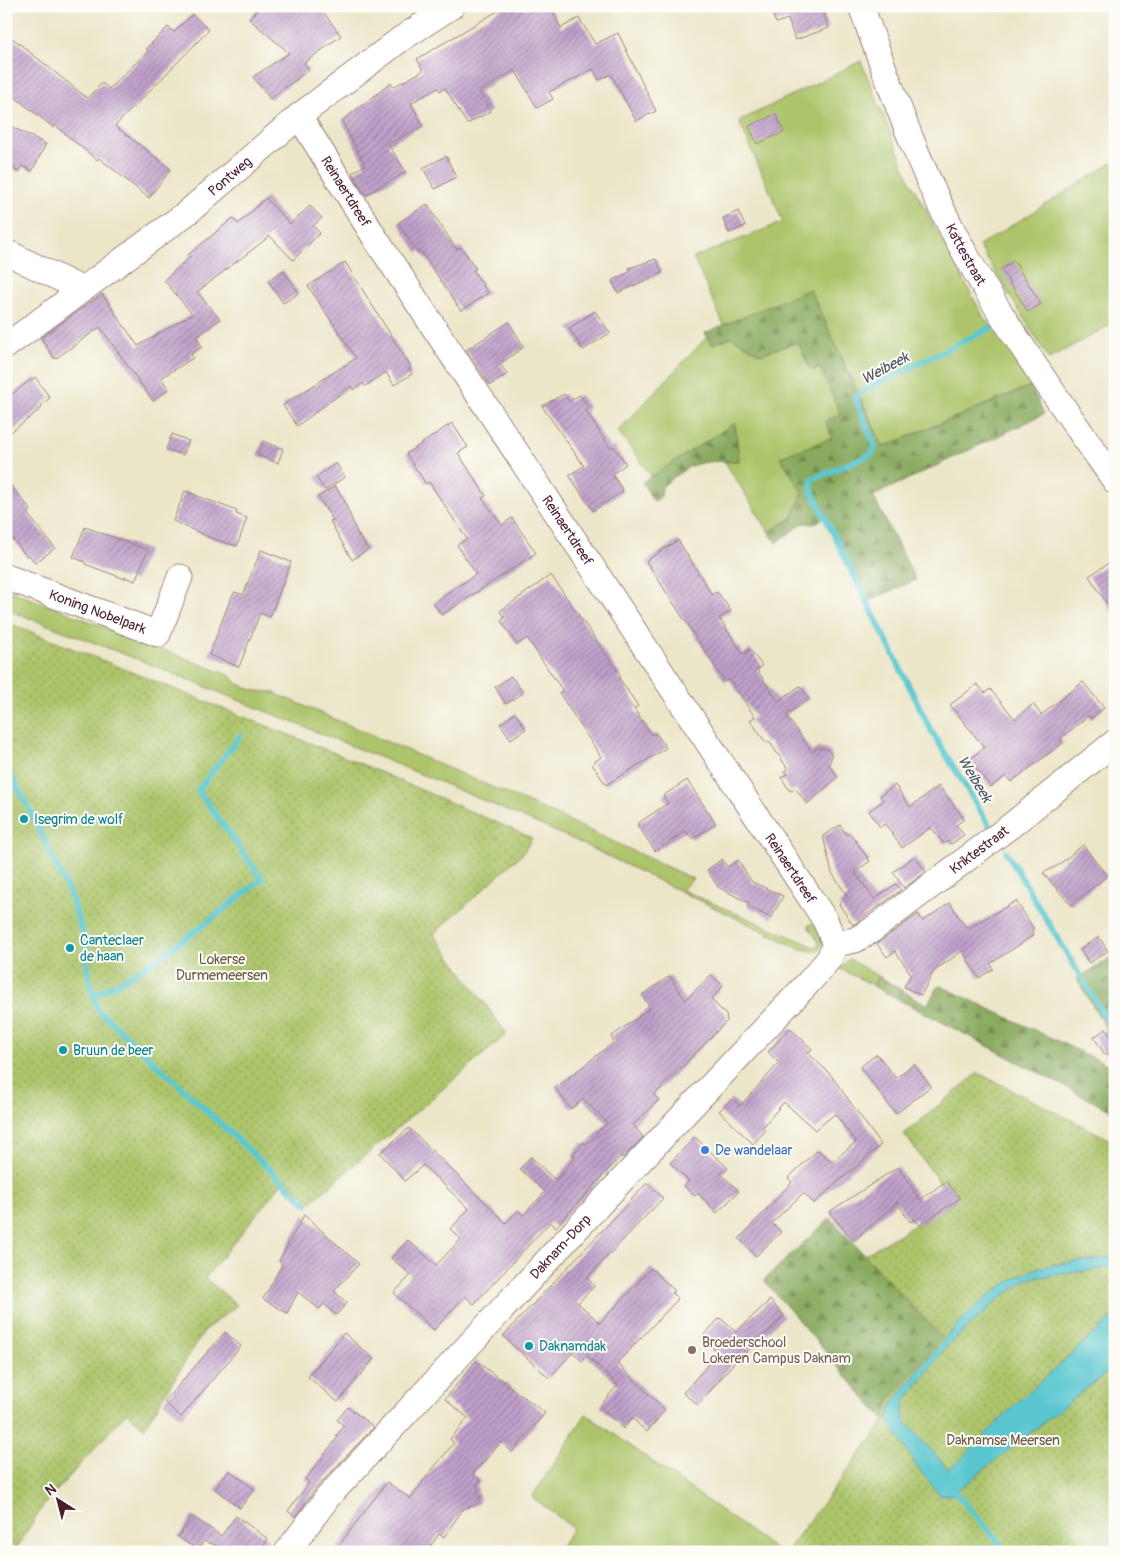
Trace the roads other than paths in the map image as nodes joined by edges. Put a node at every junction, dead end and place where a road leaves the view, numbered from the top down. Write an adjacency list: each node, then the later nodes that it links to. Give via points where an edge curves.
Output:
1 (452, 6): 3 (street, Pontweg, via 401,39)
2 (861, 6): 7 (street, Kattestraat, via 913,148 966,255 1031,361)
3 (299, 116): 5 (street, Pontweg, via 188,212); 11 (street, Reinaertdreef, via 377,241 825,920)
4 (6, 252): 5 (street)
5 (81, 289): 6 (street, Pontweg)
6 (6, 346)
7 (1115, 481)
8 (6, 577): 9 (street, Koning Nobelpark, via 158,634)
9 (180, 577)
10 (1115, 742): 11 (street, Kriktestraat, via 872,930 855,940)
11 (835, 944): 12 (street, Daknam-Dorp, via 829,959 809,982 328,1497)
12 (287, 1552)

